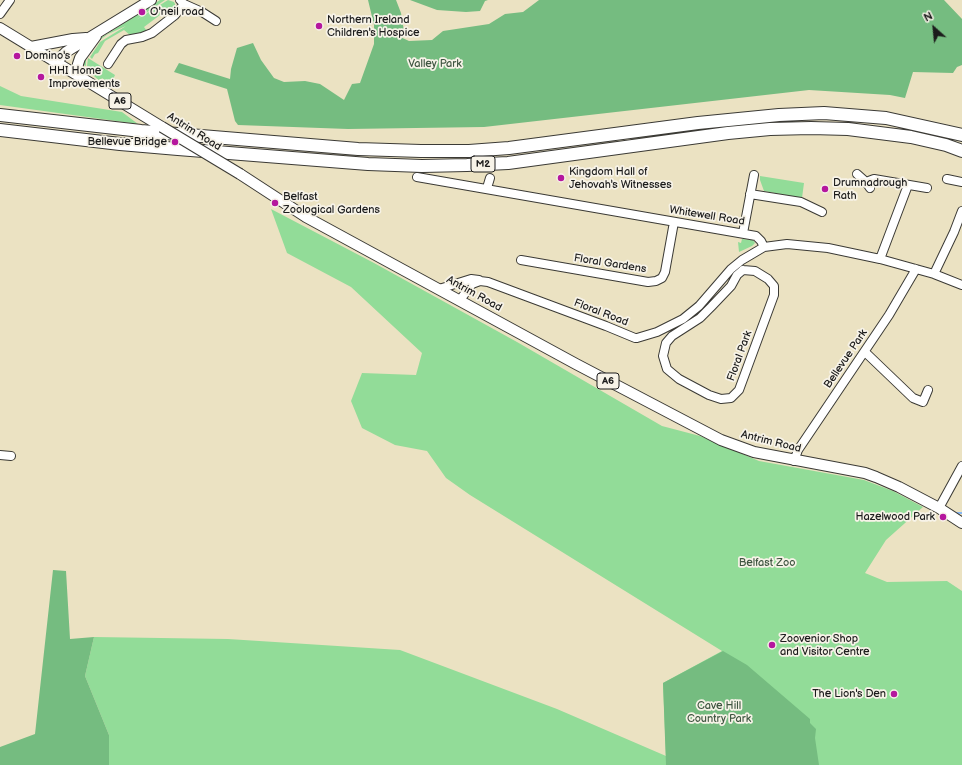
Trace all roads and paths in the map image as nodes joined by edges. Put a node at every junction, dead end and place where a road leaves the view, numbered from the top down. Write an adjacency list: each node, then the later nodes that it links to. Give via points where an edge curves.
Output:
1 (10, 0): 4 (street)
2 (152, 0): 7 (main road)
3 (182, 2): 5 (street); 11 (street, via 175,15 152,33 126,40 121,44)
4 (0, 14)
5 (216, 21)
6 (0, 28): 9 (main road, Antrim Road / A6)
7 (100, 32): 8 (main road); 12 (main road, via 80,58)
8 (89, 38): 9 (main road); 10 (main road, via 66,52)
9 (31, 47): 10 (main road, Antrim Road / A6)
10 (56, 62): 12 (main road, Antrim Road / A6)
11 (108, 64)
12 (77, 75): 39 (main road, Antrim Road / A6, bridge, via 306,217)
13 (0, 115): 15 (highway, M2, via 148,132 358,149 421,151 509,148 721,120 824,113 886,118)
14 (0, 130): 16 (highway, M2, via 178,150 422,166 508,163 770,129 848,129 911,137)
15 (962, 135)
16 (962, 151)
17 (856, 174): 23 (street, via 868,185 874,179)
18 (754, 175): 26 (street)
19 (417, 177): 24 (street, Whitewell Road)
20 (490, 178): 24 (street)
21 (947, 179): 22 (street)
22 (962, 182)
23 (908, 185): 25 (street); 32 (street)
24 (487, 188): 29 (street, Whitewell Road)
25 (927, 188)
26 (750, 194): 28 (street, via 801,202); 30 (street)
27 (962, 211): 35 (street)
28 (822, 212)
29 (674, 222): 30 (street, Whitewell Road); 33 (street, Floral Gardens, via 665,272 662,278 656,281 648,282)
30 (743, 233): 31 (street, Whitewell Road, via 756,236)
31 (764, 247): 32 (street, via 799,244); 38 (street, Floral Road, via 731,269)
32 (880, 259): 34 (street)
33 (521, 260)
34 (916, 269): 35 (street); 42 (street, Bellevue Park)
35 (934, 274): 37 (street)
36 (480, 281): 38 (street, Floral Road, via 635,338 657,332 683,319); 39 (street, via 471,280); 41 (street, via 470,286)
37 (962, 285)
38 (715, 288): 40 (street)
39 (439, 289): 41 (main road, Antrim Road / A6)
40 (723, 295): 40 (street, Floral Park, via 736,275 743,270 756,271 774,286 774,295 739,390 731,398 721,399 679,379 667,369 663,356 666,343 672,336 700,318)
41 (460, 300): 46 (main road, Antrim Road / A6, via 721,440 754,452)
42 (864, 352): 43 (street, via 913,398 923,402); 46 (street, Bellevue Park, via 798,450)
43 (928, 390)
44 (0, 455): 45 (street)
45 (11, 456)
46 (794, 461): 48 (main road, Antrim Road / A6, via 871,475)
47 (962, 466): 48 (street)
48 (939, 508): 49 (main road, Antrim Road / A6)
49 (962, 523)

